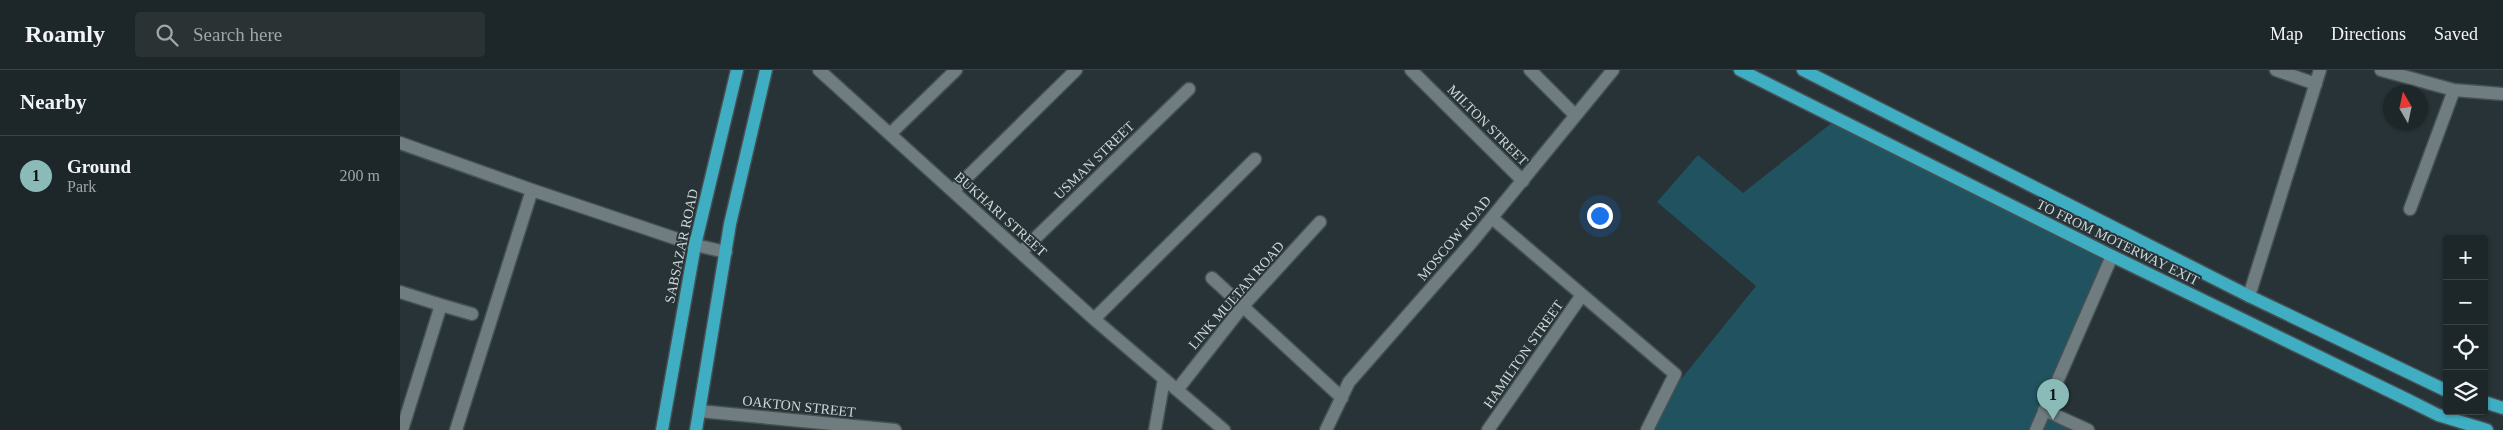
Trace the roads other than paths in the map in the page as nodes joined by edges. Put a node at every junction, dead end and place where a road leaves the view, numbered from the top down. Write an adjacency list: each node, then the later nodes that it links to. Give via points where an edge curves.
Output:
1 (737, 70): 28 (main road, SABSAZAR ROAD)
2 (766, 70): 29 (main road)
3 (821, 70): 19 (street, BUKHARI STREET)
4 (956, 70): 19 (street)
5 (1076, 70): 24 (street)
6 (1411, 70): 22 (street, MILTON STREET)
7 (1530, 70): 18 (street)
8 (1613, 70): 18 (street, MOSCOW ROAD)
9 (1740, 70): 31 (main road, TO FROM MOTERWAY EXIT)
10 (1803, 70): 35 (main road, TO FROM MOTERWAY EXIT)
11 (2276, 70): 14 (street)
12 (2320, 70): 14 (street)
13 (2381, 70): 16 (street)
14 (2316, 84): 35 (street)
15 (1188, 89): 30 (street, USMAN STREET)
16 (2454, 90): 17 (street); 25 (street)
17 (2503, 94)
18 (1575, 115): 22 (street, MOSCOW ROAD)
19 (890, 134): 24 (street, BUKHARI STREET)
20 (400, 143): 23 (street)
21 (1255, 159): 39 (street)
22 (1522, 181): 26 (street, MOSCOW ROAD)
23 (532, 190): 28 (street); 50 (street)
24 (953, 191): 30 (street, BUKHARI STREET)
25 (2410, 209)
26 (1492, 218): 34 (street); 43 (street, MOSCOW ROAD, via 1349,382)
27 (1320, 222): 37 (street, LINK MULTAN ROAD)
28 (695, 245): 29 (street); 51 (main road, SABSAZAR ROAD)
29 (726, 252): 47 (main road)
30 (1021, 252): 39 (street, BUKHARI STREET)
31 (2112, 256): 46 (street); 61 (main road, TO FROM MOTERWAY EXIT, via 2438,414)
32 (1212, 278): 37 (street)
33 (400, 292): 36 (street)
34 (1582, 295): 57 (street, HAMILTON STREET); 58 (street, via 1676,374)
35 (2249, 296): 41 (main road, TO FROM MOTERWAY EXIT)
36 (441, 305): 38 (street); 49 (street)
37 (1242, 306): 42 (street, LINK MULTAN ROAD); 43 (street)
38 (472, 314)
39 (1094, 318): 40 (street, BUKHARI STREET)
40 (1164, 379): 42 (street, BUKHARI STREET); 54 (street)
41 (2443, 389)
42 (1177, 390): 55 (street, BUKHARI STREET)
43 (1342, 398): 56 (street, MOSCOW ROAD)
44 (2488, 403): 45 (main road)
45 (2503, 408)
46 (2044, 410): 59 (street); 60 (street)
47 (699, 411): 48 (street, OAKTON STREET); 52 (main road)
48 (873, 429): 53 (street, OAKTON STREET)
49 (402, 430)
50 (456, 430)
51 (662, 430)
52 (696, 430)
53 (896, 430)
54 (1155, 430)
55 (1224, 430)
56 (1326, 430)
57 (1488, 430)
58 (1647, 430)
59 (2036, 430)
60 (2088, 430)
61 (2487, 430)

